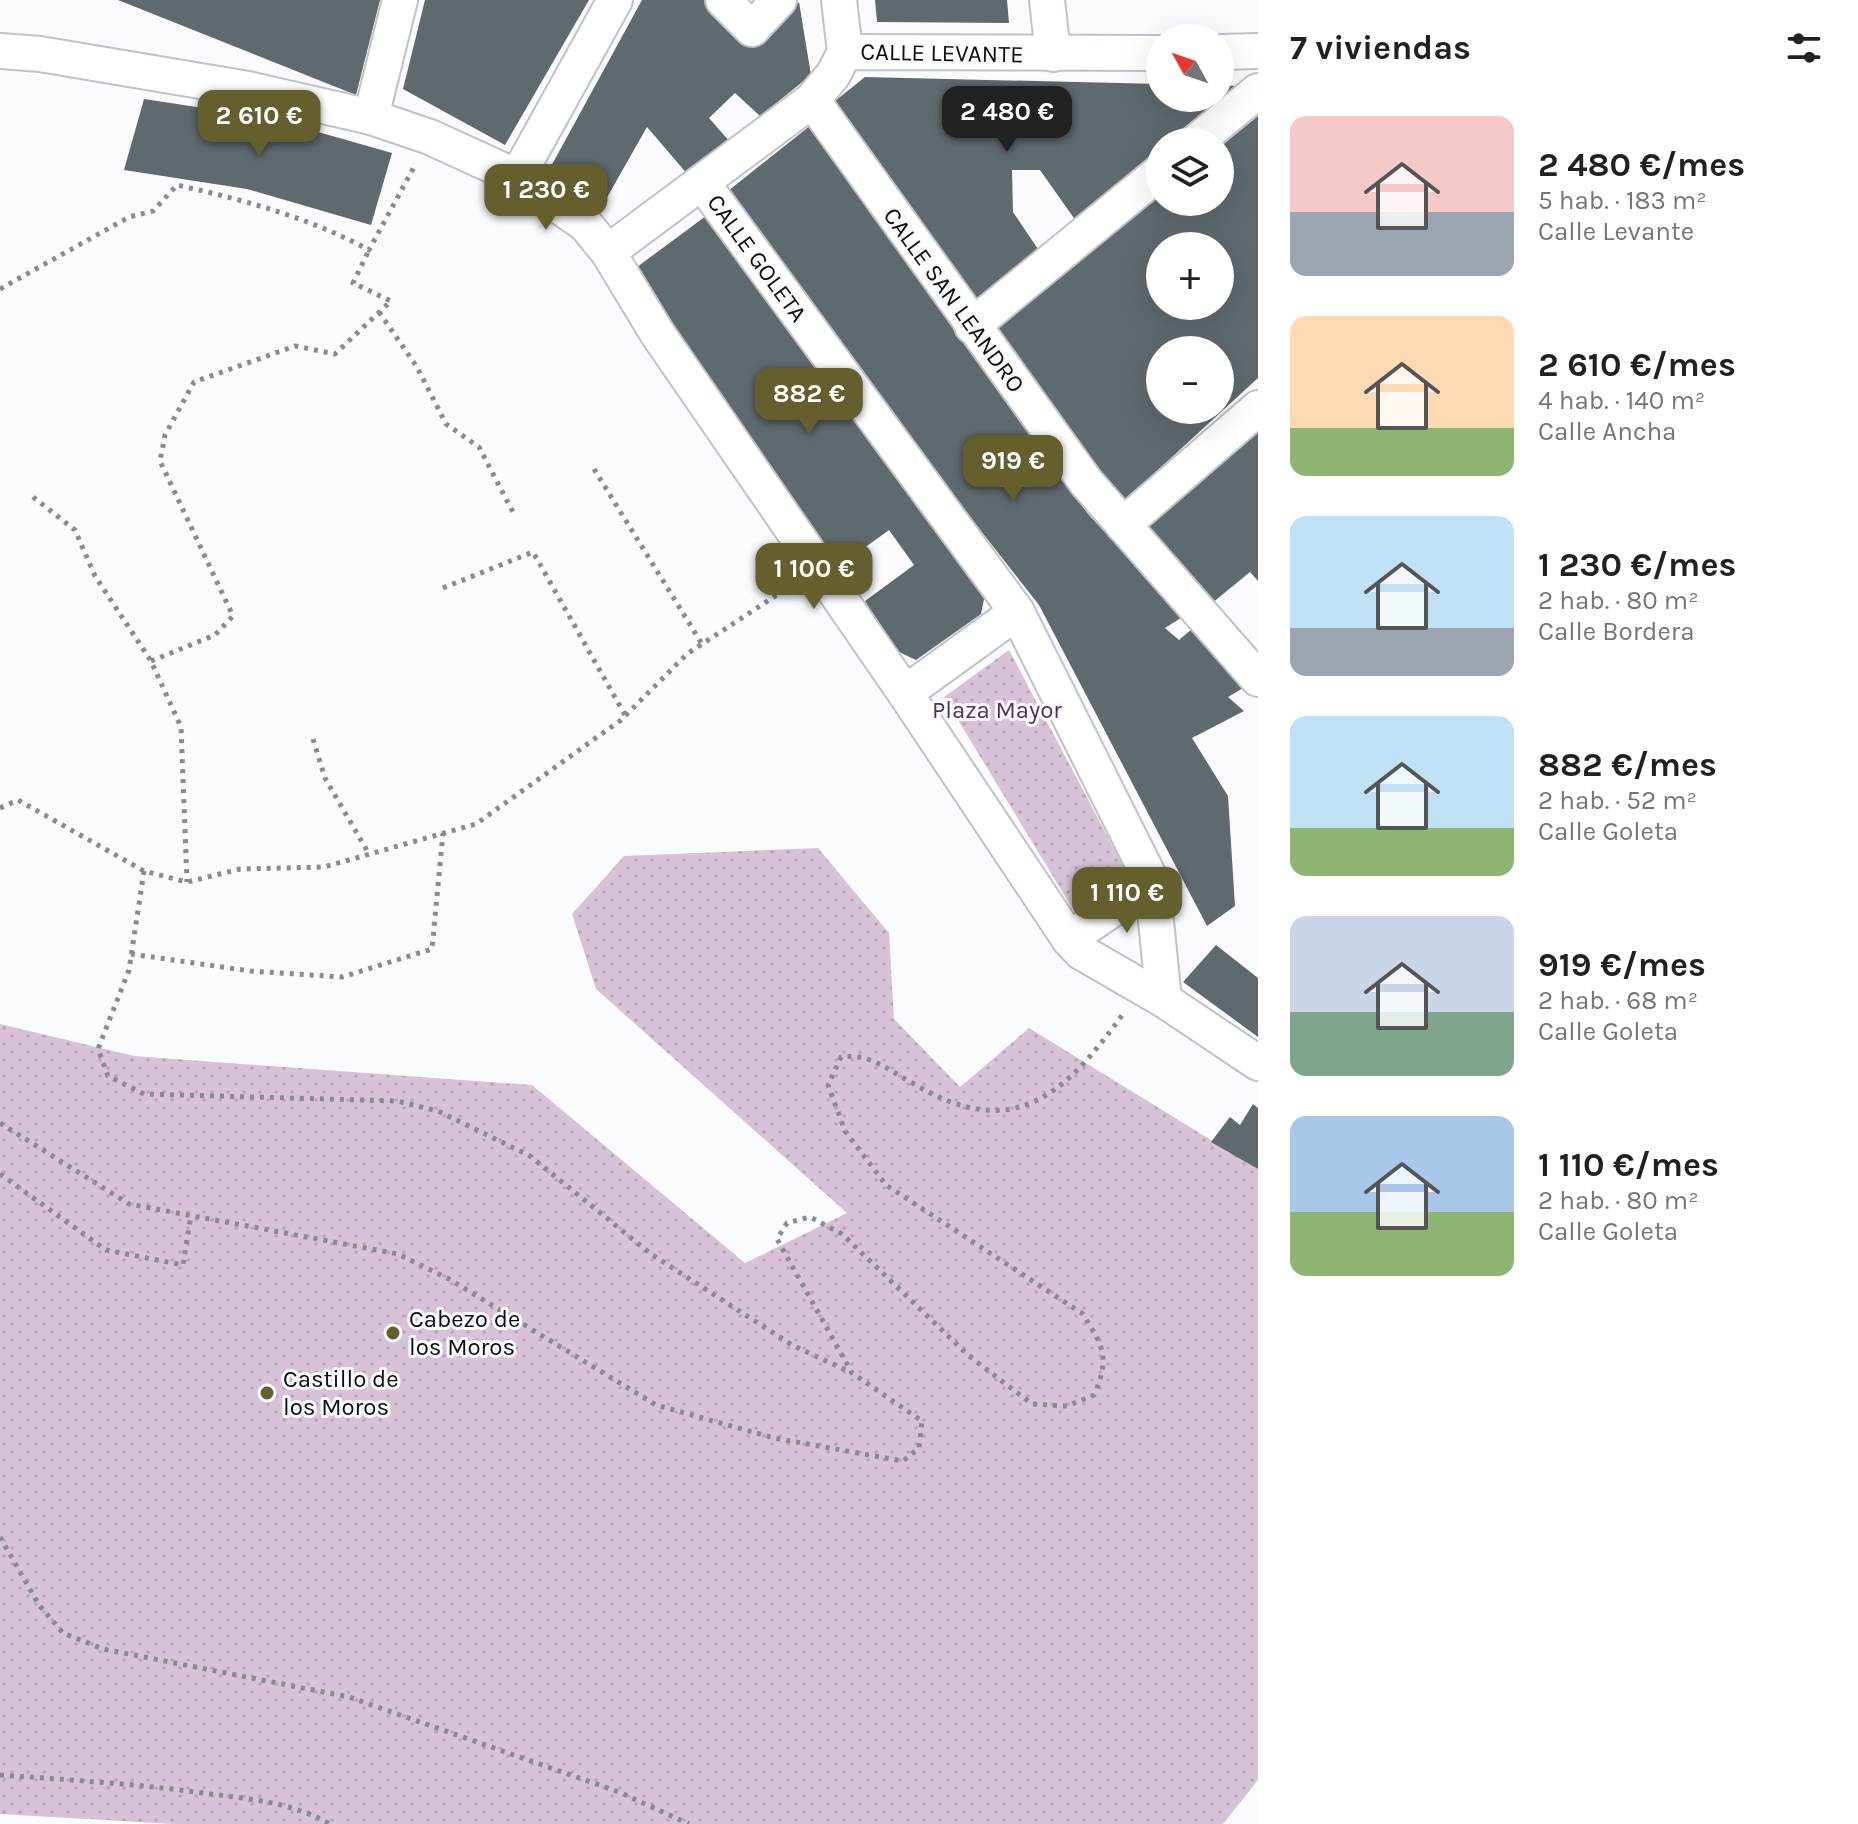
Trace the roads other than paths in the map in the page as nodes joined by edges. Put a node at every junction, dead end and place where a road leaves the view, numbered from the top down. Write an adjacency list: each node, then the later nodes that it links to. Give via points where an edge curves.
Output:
1 (400, 0): 17 (street)
2 (615, 0): 19 (street)
3 (723, 0): 4 (street, via 752,29)
4 (779, 0)
5 (839, 0): 9 (street)
6 (1047, 0): 13 (street)
7 (0, 51): 12 (street)
8 (1258, 51): 10 (street)
9 (845, 52): 13 (street, CALLE LEVANTE); 16 (street, CALLE LEVANTE)
10 (1234, 52)
11 (1146, 53): 13 (street, CALLE LEVANTE)
12 (40, 54): 14 (street); 17 (street, via 248,89)
13 (1053, 54)
14 (0, 70)
15 (1258, 91): 18 (street)
16 (812, 100): 21 (street, CALLE LEVANTE); 23 (street, CALLE SAN LEANDRO)
17 (371, 117): 19 (street)
18 (1213, 128)
19 (517, 177): 22 (street, via 585,224)
20 (1146, 183): 23 (street)
21 (703, 184): 22 (street, CALLE LEVANTE); 26 (street, CALLE GOLETA)
22 (608, 252): 28 (street, via 657,333)
23 (972, 326): 25 (street, CALLE SAN LEANDRO)
24 (1258, 408): 25 (street)
25 (1123, 525): 27 (street, CALLE SAN LEANDRO)
26 (1017, 612): 28 (street); 29 (street, CALLE GOLETA)
27 (1258, 679)
28 (905, 693): 30 (street)
29 (1152, 882): 30 (street); 31 (street, CALLE GOLETA)
30 (1069, 939): 31 (street, via 1081,952)
31 (1152, 993): 32 (street)
32 (1258, 1063)

